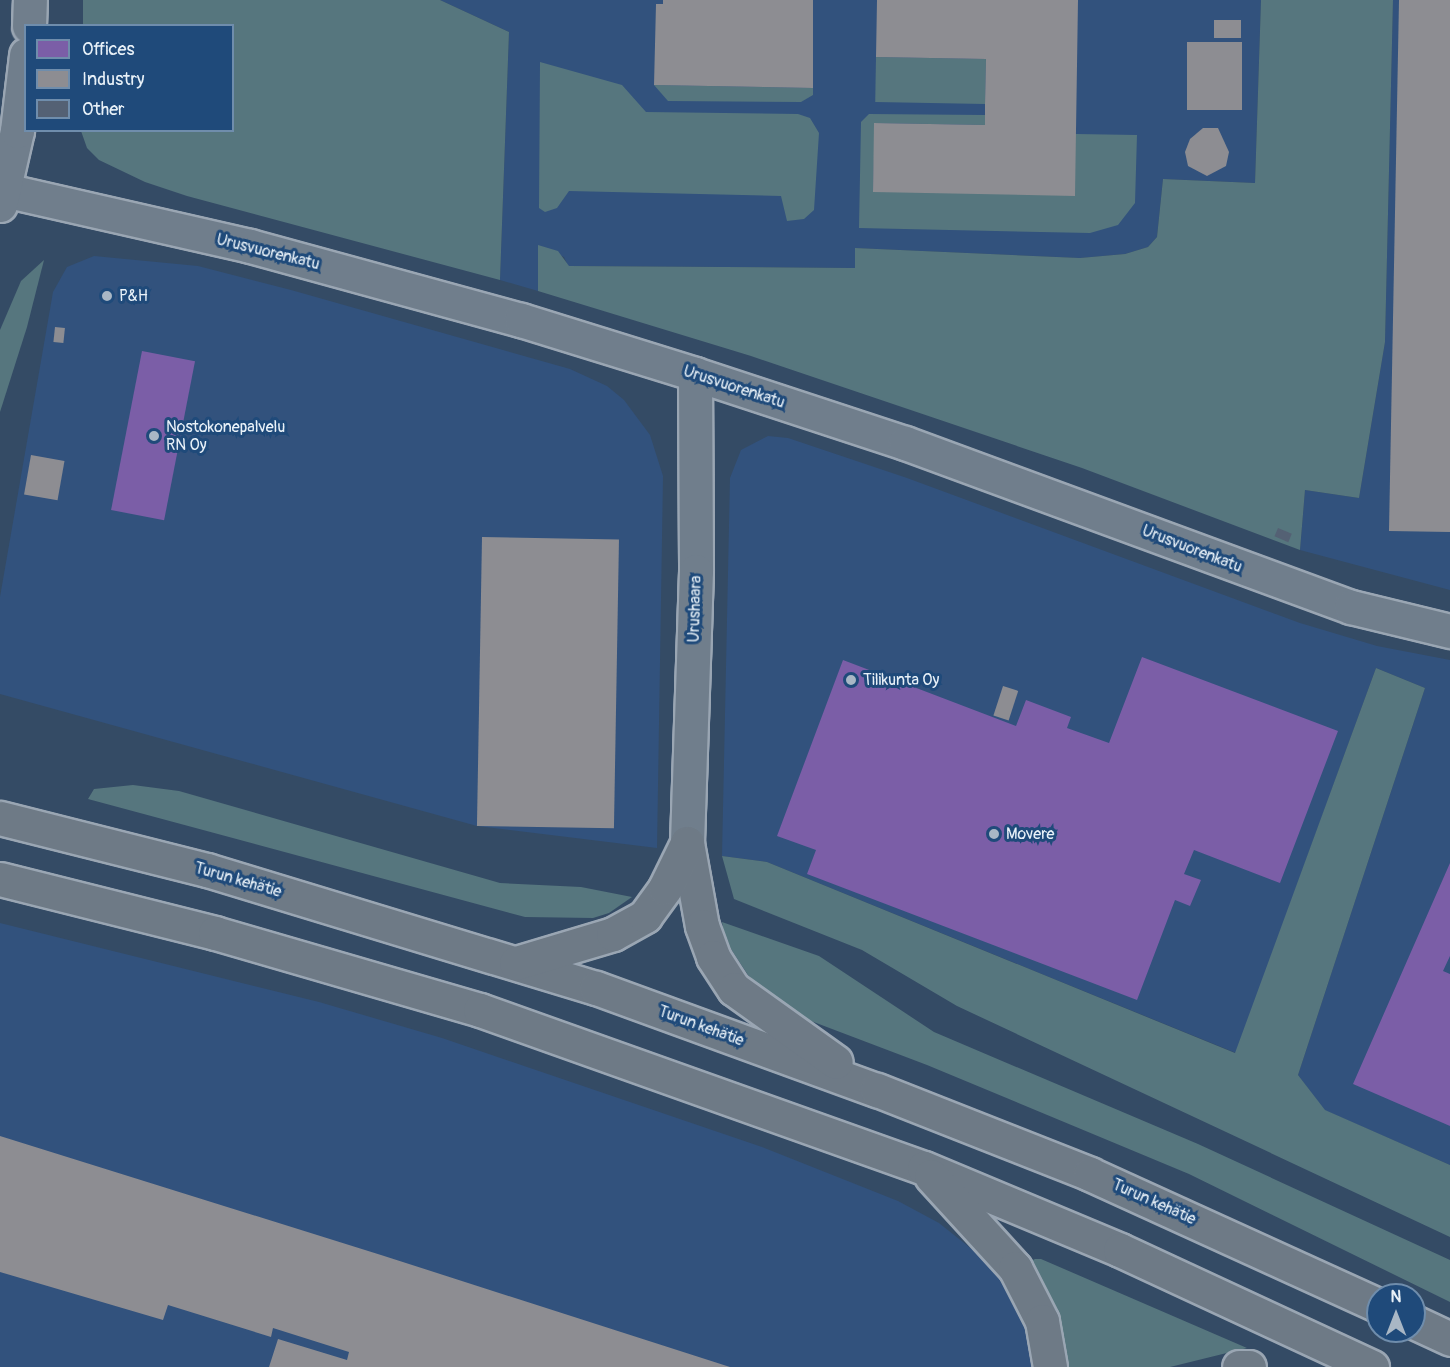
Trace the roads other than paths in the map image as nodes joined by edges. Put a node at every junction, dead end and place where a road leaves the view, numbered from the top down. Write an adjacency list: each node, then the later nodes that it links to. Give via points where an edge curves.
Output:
1 (30, 0): 2 (street)
2 (29, 24)
3 (24, 72): 4 (street, via 17,131)
4 (2, 197): 5 (street, Urusvuorenkatu, via 261,249 521,320)
5 (694, 374): 6 (street, Urusvuorenkatu, via 905,443 1351,608); 8 (street, Urushaara, via 696,571)
6 (1450, 631)
7 (0, 818): 10 (highway, Turun kehätie, via 207,870)
8 (687, 843): 10 (highway, via 665,888 645,916 613,934); 11 (highway, via 702,926 713,957 734,989 760,1011)
9 (0, 879): 12 (highway, via 215,933 480,1010)
10 (516, 963): 11 (highway, Turun kehätie)
11 (877, 1089): 13 (highway, Turun kehätie, via 1090,1174)
12 (924, 1168): 16 (highway, via 1015,1268 1042,1321); 19 (highway, via 1120,1250)
13 (1366, 1300)
14 (1426, 1328): 15 (highway)
15 (1450, 1339)
16 (1050, 1367)
17 (1239, 1367): 18 (highway)
18 (1249, 1367)
19 (1372, 1367)

